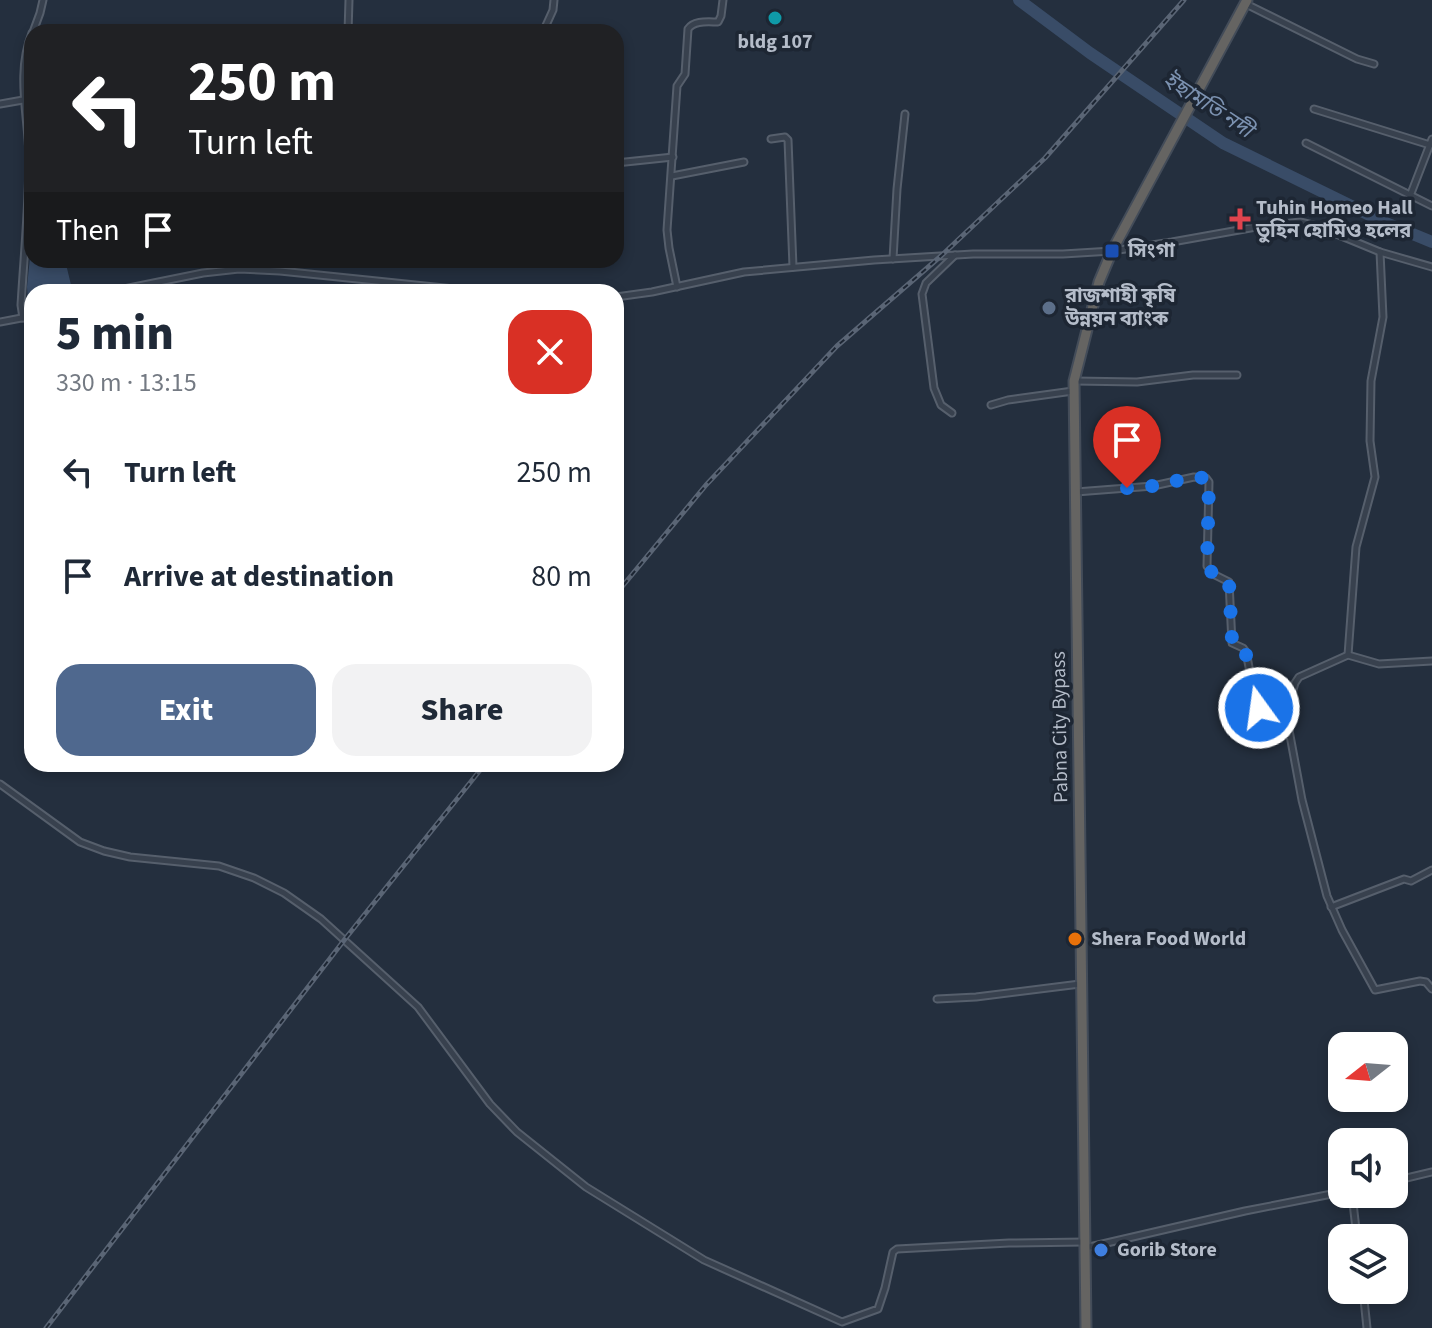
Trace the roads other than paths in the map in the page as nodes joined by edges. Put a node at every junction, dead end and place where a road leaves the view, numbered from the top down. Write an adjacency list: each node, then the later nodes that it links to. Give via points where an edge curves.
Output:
1 (43, 0): 6 (street)
2 (349, 0): 7 (street)
3 (554, 0): 8 (street)
4 (723, 0): 19 (street, via 718,22 696,23 688,29 685,74 677,86)
5 (1246, 2): 9 (street); 25 (highway, Pabna City Bypass)
6 (36, 24)
7 (348, 24)
8 (547, 24)
9 (1374, 64)
10 (24, 83): 11 (street)
11 (23, 100): 12 (street); 13 (street)
12 (0, 104)
13 (24, 108)
14 (1314, 109): 17 (street)
15 (905, 114): 29 (street)
16 (771, 139): 30 (street, via 788,140)
17 (1431, 142): 23 (street)
18 (1306, 143): 23 (street)
19 (673, 157): 20 (street); 22 (street)
20 (624, 162)
21 (744, 162): 22 (street)
22 (672, 176): 34 (street, via 667,230)
23 (1410, 196): 24 (street)
24 (1432, 206)
25 (1112, 251): 26 (street, via 1300,222); 27 (street); 39 (highway, Pabna City Bypass, via 1099,282)
26 (1380, 252): 31 (street); 43 (street, via 1383,317 1371,381 1375,477 1356,547)
27 (956, 255): 29 (street); 41 (street, via 926,283 922,294 934,388 941,405)
28 (24, 256): 36 (street)
29 (893, 259): 30 (street)
30 (793, 267): 34 (street)
31 (1432, 267)
32 (149, 284): 33 (street, via 239,269)
33 (406, 284)
34 (677, 287): 35 (street)
35 (624, 296)
36 (23, 318): 37 (street)
37 (0, 322)
38 (1237, 375): 39 (street)
39 (1074, 386): 40 (street); 42 (highway, Pabna City Bypass)
40 (991, 405)
41 (952, 413)
42 (1075, 492): 45 (street, via 1206,478 1207,566 1229,582 1232,643 1245,650 1261,711); 49 (highway, Pabna City Bypass)
43 (1348, 655): 44 (street, via 1379,664); 45 (street, via 1299,677)
44 (1432, 661)
45 (1286, 714): 48 (street, via 1320,878)
46 (0, 784): 57 (street, via 92,847 130,857 219,866 284,893 321,919 418,1007 499,1114 586,1187 704,1260)
47 (1432, 870): 48 (street)
48 (1331, 907): 50 (street, via 1374,990 1420,981)
49 (1081, 984): 51 (street); 55 (highway, Pabna City Bypass)
50 (1432, 989)
51 (937, 999)
52 (1432, 1172): 53 (street)
53 (1408, 1178)
54 (1328, 1195): 55 (street)
55 (1084, 1245): 57 (street, via 895,1250 878,1309); 58 (highway, Pabna City Bypass)
56 (1364, 1304): 59 (street)
57 (842, 1325)
58 (1086, 1328)
59 (1367, 1328)

